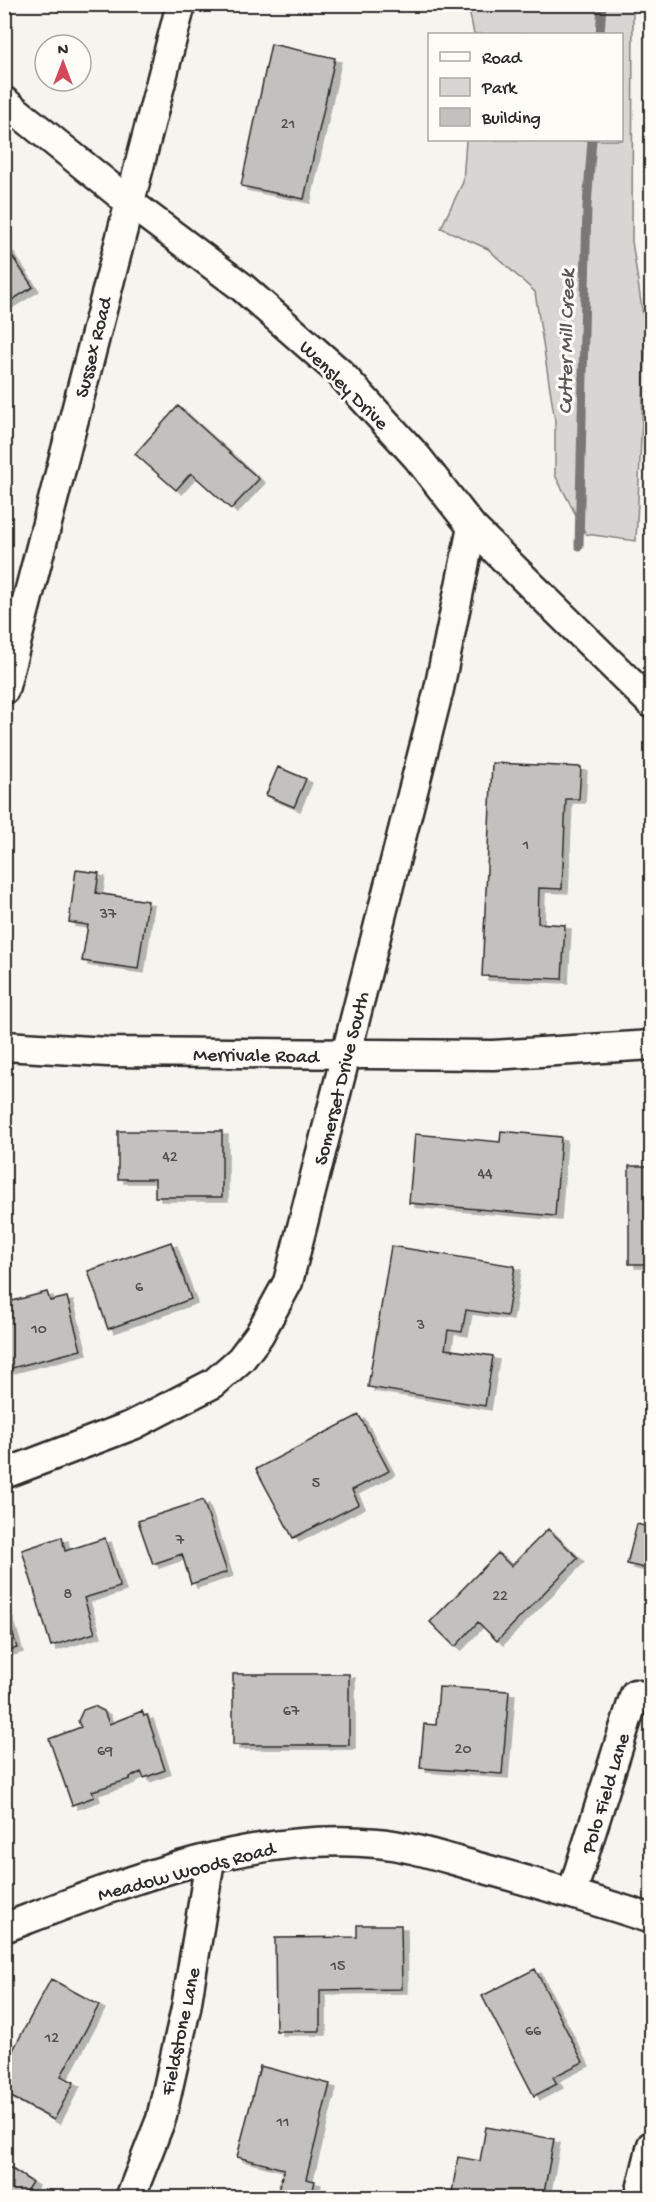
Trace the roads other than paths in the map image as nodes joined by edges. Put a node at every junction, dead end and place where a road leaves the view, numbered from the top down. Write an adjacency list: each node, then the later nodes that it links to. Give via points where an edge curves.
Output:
1 (181, 4): 3 (street, Sussex Road)
2 (4, 101): 3 (street, Wensley Drive)
3 (129, 202): 4 (street, Wensley Drive, via 242,287 340,373 417,457); 5 (street, Sussex Road)
4 (472, 527): 6 (street, Wensley Drive); 9 (street, Somerset Drive South, via 439,689)
5 (4, 690)
6 (651, 704)
7 (651, 1045): 9 (street, Merrivale Road, via 493,1055)
8 (4, 1046): 9 (street, Merrivale Road, via 108,1052)
9 (346, 1055): 10 (street, Somerset Drive South, via 288,1282 242,1359 214,1383 133,1425)
10 (4, 1474)
11 (635, 1694): 13 (street, Polo Field Lane)
12 (210, 1860): 13 (street, Meadow Woods Road, via 276,1844 375,1843 406,1847); 15 (street, Meadow Woods Road, via 124,1882); 17 (street, Fieldstone Lane, via 186,2008 161,2119)
13 (572, 1893): 14 (street, Meadow Woods Road)
14 (651, 1919)
15 (4, 1928)
16 (651, 2145): 18 (street)
17 (130, 2198)
18 (639, 2198)

